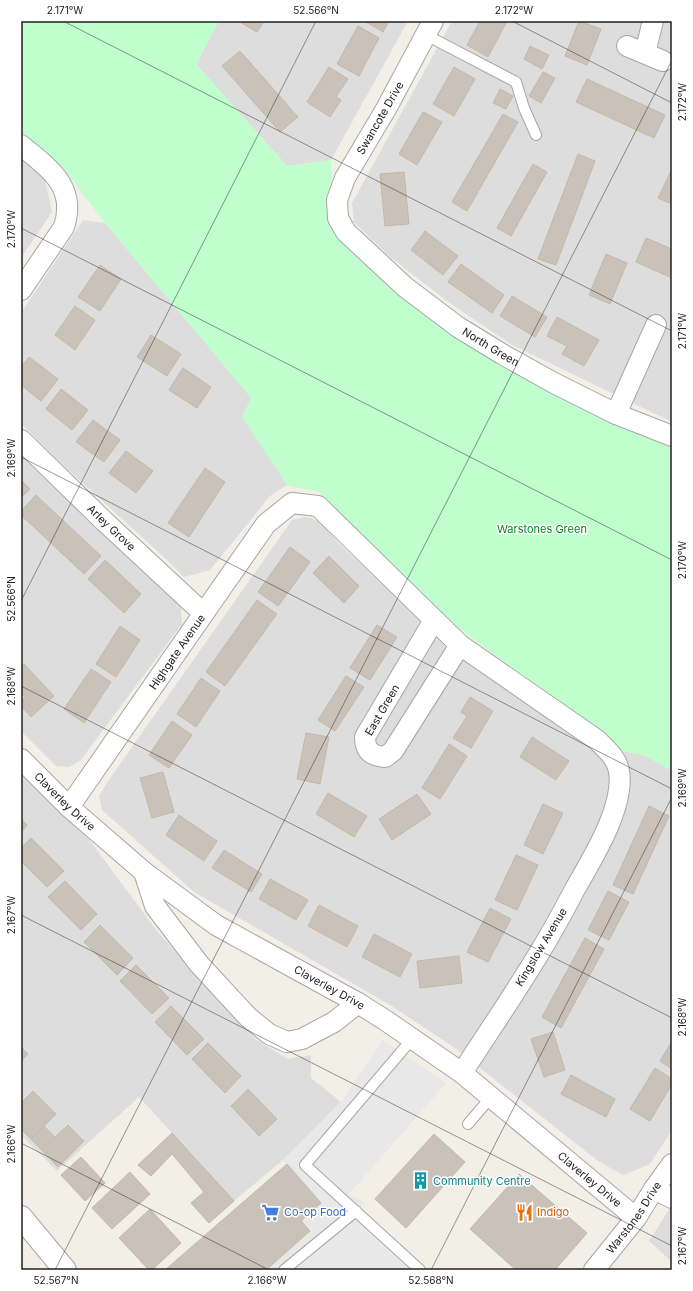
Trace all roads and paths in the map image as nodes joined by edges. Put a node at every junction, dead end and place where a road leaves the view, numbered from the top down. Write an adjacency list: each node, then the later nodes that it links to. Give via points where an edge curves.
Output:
1 (653, 21): 3 (street, via 654,57)
2 (430, 28): 4 (lane, via 516,82); 6 (street, Swancote Drive, via 345,178 337,200)
3 (627, 46)
4 (536, 135)
5 (21, 145): 7 (street, via 60,181 67,203 64,227)
6 (338, 218): 9 (street, North Green, via 346,232 405,287 458,327 508,358)
7 (21, 290)
8 (656, 326): 9 (street)
9 (616, 414): 10 (street, North Green)
10 (672, 436)
11 (21, 440): 12 (street, Arley Grove)
12 (203, 613): 13 (street, Highgate Avenue, via 266,524 292,503 318,506); 16 (street, Highgate Avenue)
13 (434, 620): 14 (street); 14 (street, East Green, via 365,737 368,750 376,756 385,756 393,751)
14 (460, 645): 20 (street, Kingslow Avenue, via 597,740 613,757 619,770 620,783 618,799 598,848 544,945)
15 (21, 759): 16 (street, Claverley Drive)
16 (69, 807): 17 (street, Claverley Drive)
17 (144, 872): 18 (street, Claverley Drive, via 216,925); 18 (street, via 155,906 199,964 248,1017 269,1034 287,1042 302,1039 334,1022)
18 (358, 1003): 19 (street, Claverley Drive)
19 (412, 1039): 20 (street, Claverley Drive); 26 (lane, via 306,1165)
20 (462, 1073): 21 (street, Claverley Drive)
21 (491, 1097): 22 (lane); 28 (street, Claverley Drive)
22 (468, 1124)
23 (672, 1164): 24 (street, Warstones Drive)
24 (654, 1189): 25 (street); 28 (street, Warstones Drive)
25 (672, 1198)
26 (356, 1211): 30 (lane); 31 (lane)
27 (21, 1217): 29 (street)
28 (636, 1218): 32 (street, Warstones Drive)
29 (65, 1270)
30 (284, 1270)
31 (420, 1270)
32 (594, 1270)

